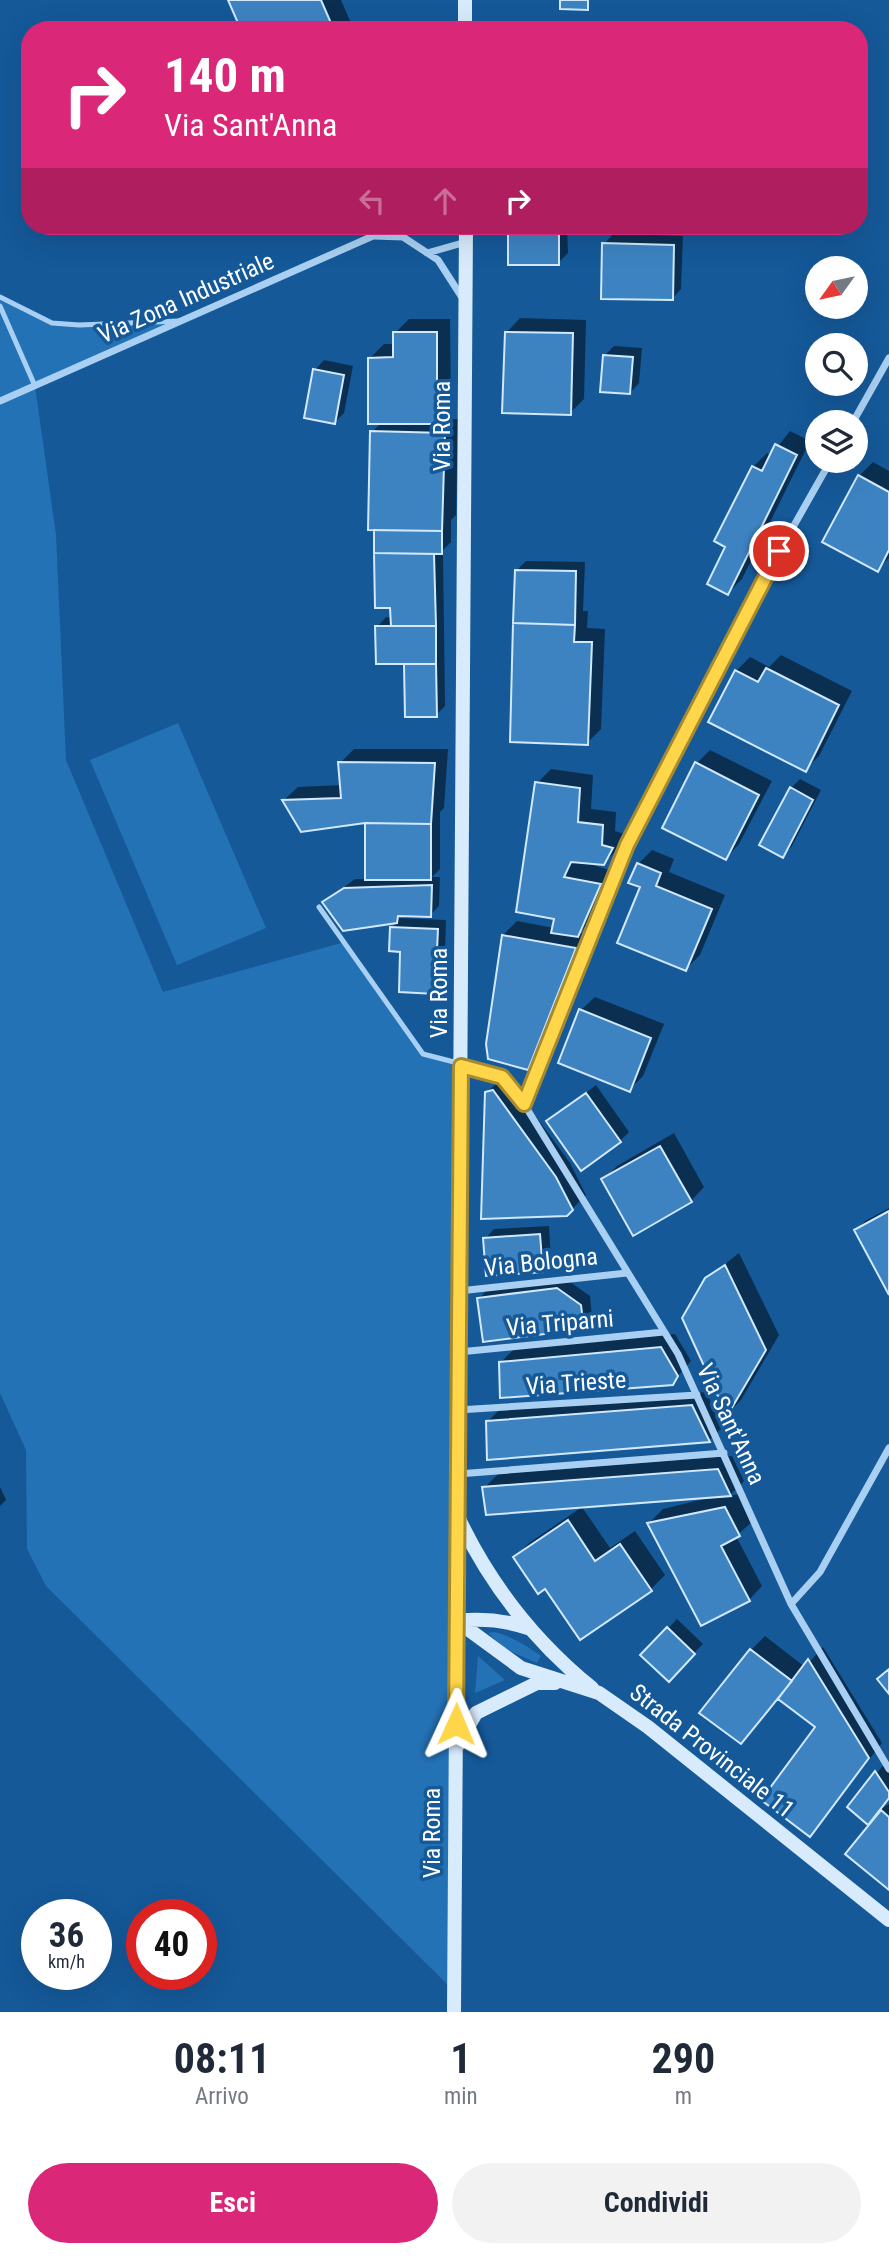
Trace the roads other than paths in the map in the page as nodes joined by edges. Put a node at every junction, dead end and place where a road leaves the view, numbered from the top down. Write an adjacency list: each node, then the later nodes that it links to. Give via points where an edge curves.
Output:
1 (465, 0): 2 (street)
2 (465, 21)
3 (466, 235): 5 (street, Via Roma)
4 (373, 236): 6 (street, via 403,237); 10 (street, Via Zona Industriale)
5 (466, 242): 6 (street); 8 (street, Via Roma)
6 (427, 253): 8 (street, via 438,260)
7 (0, 297): 10 (lane, via 52,323)
8 (466, 303): 17 (street, Via Roma)
9 (0, 306): 12 (lane)
10 (182, 320): 12 (street, Via Zona Industriale)
11 (889, 358): 14 (street)
12 (35, 386): 13 (street, Via Zona Industriale)
13 (0, 401)
14 (860, 410)
15 (824, 473): 18 (street, via 754,596 627,845)
16 (319, 907): 17 (lane, via 423,1054)
17 (461, 1065): 18 (street, Via Sant'Anna, via 502,1077); 20 (street, Via Roma)
18 (524, 1104): 19 (street, Via Sant'Anna)
19 (627, 1273): 20 (street, Via Bologna); 21 (street, Via Sant'Anna)
20 (459, 1291): 22 (street, Via Roma)
21 (664, 1332): 22 (street, Via Triparni); 23 (street, Via Sant'Anna)
22 (459, 1352): 24 (street, Via Roma)
23 (697, 1395): 24 (street, Via Trieste); 26 (street, Via Sant'Anna)
24 (458, 1410): 27 (street, Via Roma)
25 (889, 1448): 29 (street, via 820,1572)
26 (724, 1453): 27 (street); 29 (street, Via Sant'Anna)
27 (458, 1474): 28 (street, Via Roma)
28 (457, 1516): 30 (street, Via Roma); 31 (street, via 498,1590)
29 (791, 1604): 35 (street, Via Sant'Anna)
30 (457, 1621): 31 (street, via 508,1621); 32 (street, Strada Provinciale 11, via 521,1668); 34 (street, Via Roma)
31 (529, 1629): 33 (street)
32 (566, 1682): 33 (street, Strada Provinciale 11); 34 (street, via 537,1683 476,1713)
33 (599, 1693): 36 (street, Strada Provinciale 11)
34 (455, 1750): 37 (street, Via Roma)
35 (889, 1769)
36 (889, 1920)
37 (454, 2012)

